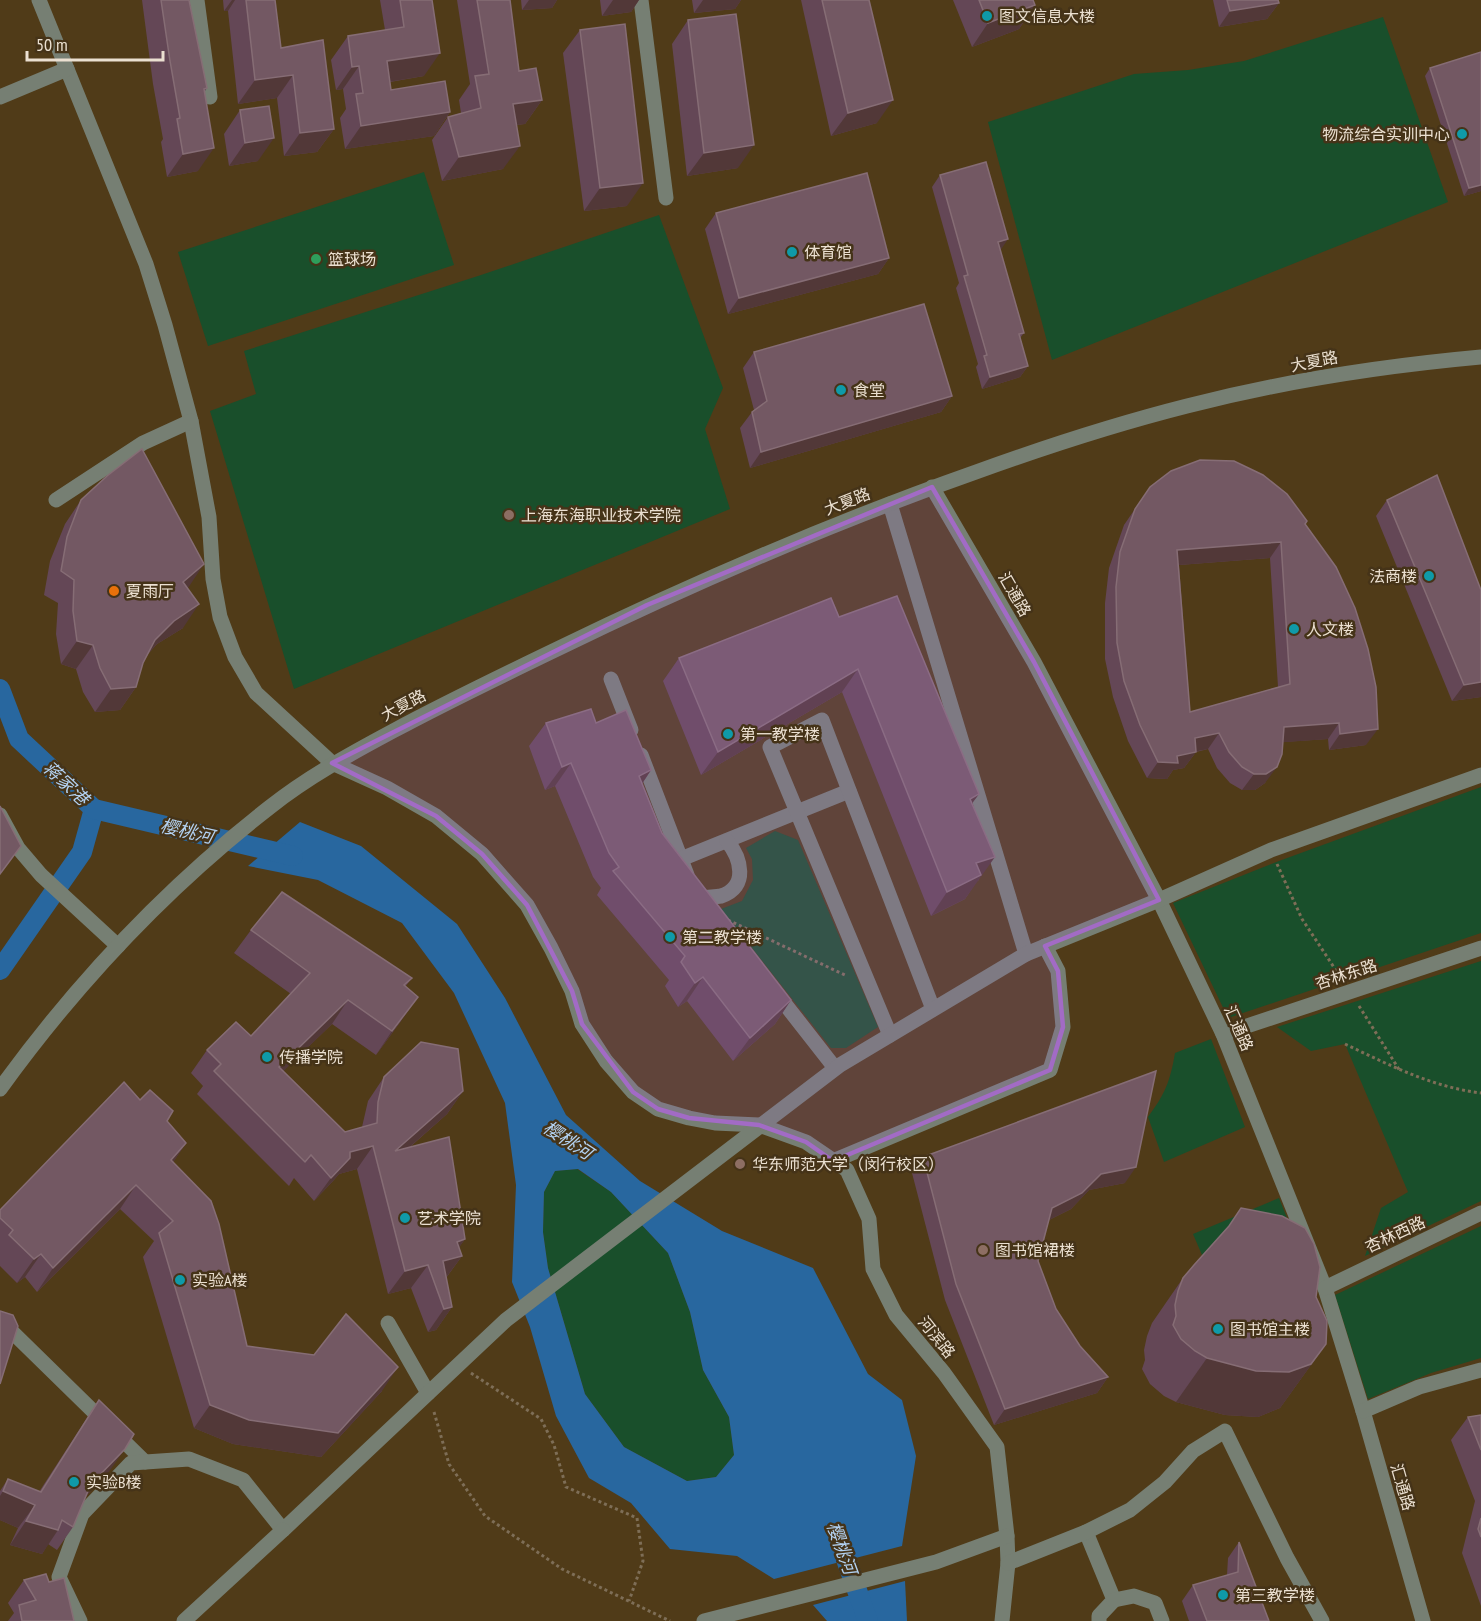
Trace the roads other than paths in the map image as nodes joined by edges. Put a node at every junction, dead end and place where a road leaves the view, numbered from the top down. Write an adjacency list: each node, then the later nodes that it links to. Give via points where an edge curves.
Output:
1 (39, 0): 4 (street, 河滨路)
2 (197, 0): 6 (street)
3 (641, 0): 7 (street)
4 (67, 69): 5 (street); 9 (street, 河滨路, via 146,264)
5 (0, 97)
6 (210, 97)
7 (666, 198)
8 (1481, 357): 10 (street, 大夏路, via 1331,375 1187,406 1049,446)
9 (191, 421): 11 (street, via 143,443); 14 (street, 河滨路, via 209,517 213,579 220,616 235,657 256,693)
10 (932, 487): 12 (street, 大夏路); 22 (street, 汇通路, via 1034,662)
11 (56, 500)
12 (890, 504): 14 (street, 大夏路, via 647,605 456,697); 27 (street)
13 (612, 680): 20 (street)
14 (332, 763): 24 (street, 大夏路, via 271,806 191,873); 34 (street, 河滨路, via 436,816 482,854 527,905 567,980 582,1024 633,1092 658,1109 689,1118)
15 (1481, 775): 22 (street, via 1271,850)
16 (849, 791): 17 (street); 17 (street, via 822,720 770,747); 29 (street)
17 (798, 813): 19 (street); 31 (street)
18 (0, 815): 24 (street, via 18,848 41,875)
19 (727, 841): 20 (street); 21 (street, via 736,852 741,871 734,888 722,896)
20 (681, 859): 21 (street, via 690,883)
21 (702, 898): 23 (street)
22 (1159, 900): 25 (street); 30 (street, 汇通路)
23 (715, 914)
24 (118, 946): 33 (street, 大夏路, via 37,1038)
25 (1046, 946): 27 (street); 35 (street, via 1058,971 1063,1027 1050,1071)
26 (1481, 948): 30 (street, 杏林东路)
27 (1026, 954): 29 (street)
28 (764, 977): 32 (street)
29 (933, 1009): 31 (street)
30 (1223, 1034): 37 (street, 汇通路)
31 (890, 1035): 32 (street)
32 (835, 1068): 34 (street)
33 (0, 1089)
34 (759, 1125): 35 (street, 河滨路, via 806,1142); 41 (street, via 506,1320)
35 (833, 1161): 46 (street, 河滨路, via 847,1170 869,1219 873,1269 896,1315 997,1447)
36 (1481, 1213): 37 (street, 杏林西路)
37 (1325, 1288): 42 (street, 汇通路)
38 (0, 1320): 43 (street)
39 (388, 1323): 41 (street)
40 (1481, 1370): 42 (street, via 1419,1388)
41 (428, 1393): 44 (street)
42 (1363, 1411): 56 (street, 汇通路)
43 (145, 1462): 44 (street, via 189,1459 243,1480); 49 (street, via 131,1463 82,1514 59,1577)
44 (284, 1530): 50 (street)
45 (1086, 1532): 47 (street); 48 (street); 55 (street, via 1130,1510 1165,1482 1194,1451 1225,1431)
46 (1007, 1536): 47 (street, 河滨路); 51 (street, via 936,1562)
47 (1008, 1563): 52 (street, 河滨路)
48 (1114, 1600): 53 (street); 54 (street, via 1134,1596 1155,1603)
49 (80, 1621)
50 (184, 1621)
51 (704, 1621)
52 (1002, 1621)
53 (1099, 1621)
54 (1162, 1621)
55 (1322, 1621)
56 (1423, 1621)

